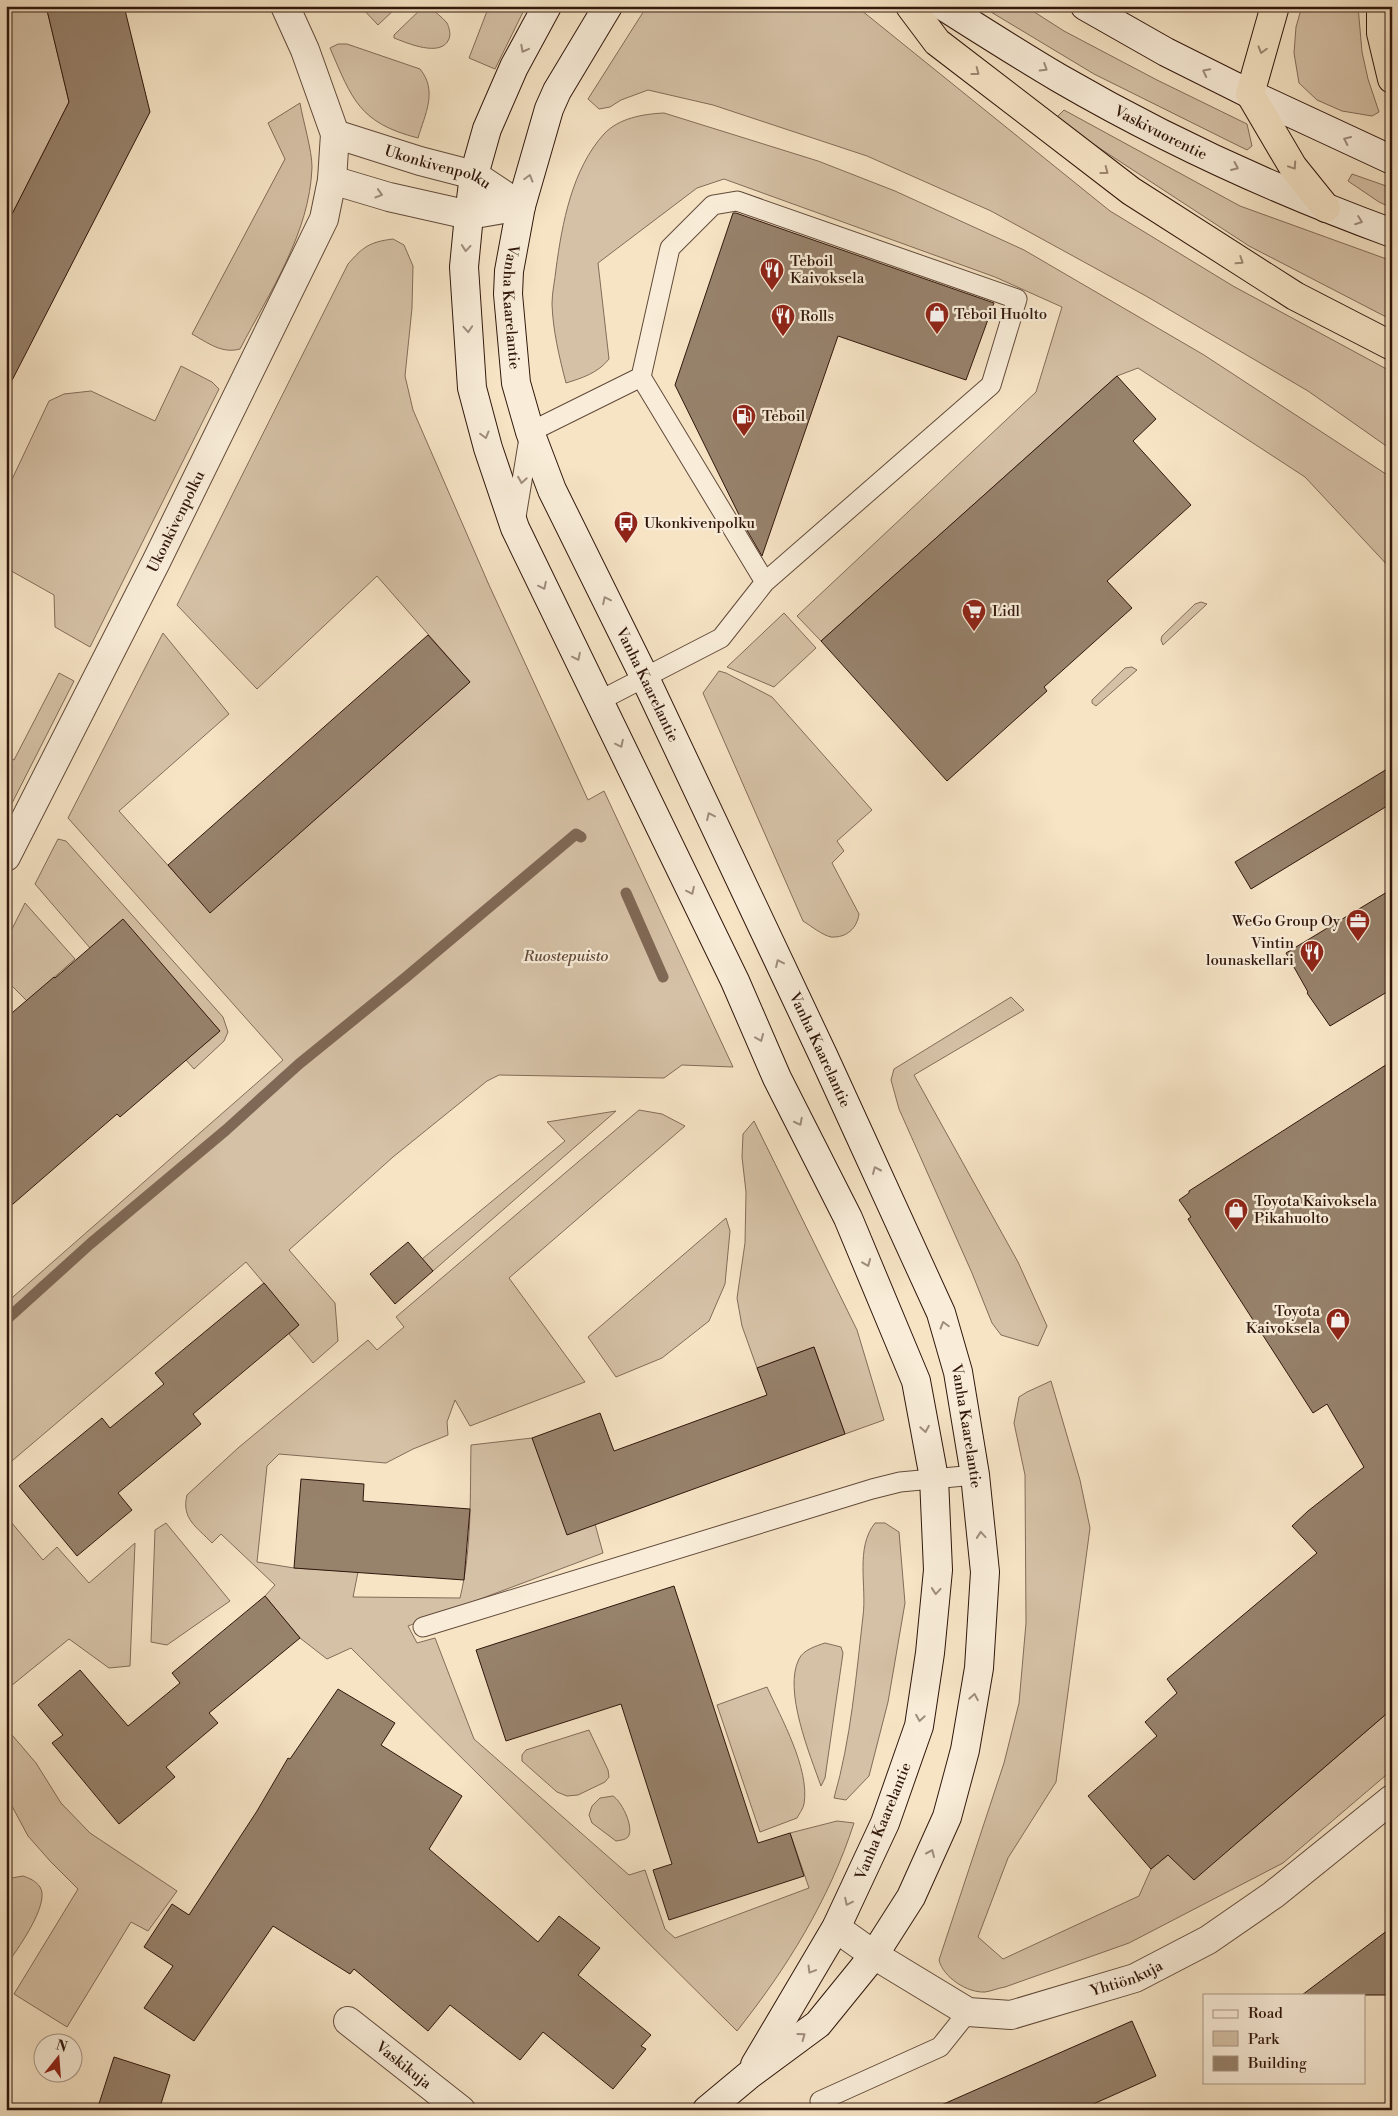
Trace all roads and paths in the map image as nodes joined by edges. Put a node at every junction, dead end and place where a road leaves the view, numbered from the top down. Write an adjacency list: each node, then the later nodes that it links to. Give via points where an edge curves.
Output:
1 (285, 6): 11 (main road, Ukonkivenpolku, via 305,50)
2 (547, 6): 13 (main road, Vanha Kaarelantie, one-way to 13, via 514,67 487,129)
3 (608, 6): 15 (main road, Vanha Kaarelantie, one-way to 3, via 549,109)
4 (910, 6): 19 (highway, one-way to 19, via 937,42 1132,191 1295,296)
5 (942, 6): 16 (main road, Vaskivuorentie, one-way to 16, via 1060,78 1174,140)
6 (1085, 6): 10 (main road, one-way to 6)
7 (1275, 6): 10 (highway, one-way to 10)
8 (1381, 6): 9 (highway, via 1381,33)
9 (1392, 79)
10 (1250, 94): 12 (main road, one-way to 10); 16 (highway, one-way to 16, via 1294,167)
11 (335, 134): 13 (main road, Ukonkivenpolku); 14 (main road, Ukonkivenpolku)
12 (1392, 160)
13 (474, 176): 15 (main road, Ukonkivenpolku); 17 (main road, Vanha Kaarelantie)
14 (332, 180): 17 (main road, Ukonkivenpolku, one-way to 17); 26 (main road, Ukonkivenpolku, via 324,219 156,562)
15 (521, 206): 17 (main road, Ukonkivenpolku); 21 (main road, Vanha Kaarelantie, via 508,294 516,383)
16 (1326, 208): 18 (main road, Vaskivuorentie, one-way to 18)
17 (468, 215): 22 (main road, Vanha Kaarelantie, one-way to 22, via 465,280 472,388)
18 (1392, 233)
19 (1392, 346)
20 (641, 377): 21 (lane); 23 (lane); 23 (lane, via 670,248 713,205 737,201 1017,299 991,385)
21 (530, 432): 22 (lane, one-way to 22); 24 (main road, Vanha Kaarelantie, one-way to 21, via 552,490)
22 (514, 528): 25 (main road, Vanha Kaarelantie, one-way to 25)
23 (765, 582): 24 (lane, via 721,638)
24 (644, 676): 25 (lane); 27 (main road, Vanha Kaarelantie, one-way to 24, via 958,1372 941,1313)
25 (599, 700): 28 (main road, Vanha Kaarelantie, one-way to 28, via 735,981 777,1078 848,1218 916,1381)
26 (6, 857)
27 (976, 1475): 28 (lane); 32 (main road, Vanha Kaarelantie, one-way to 27, via 911,1897 947,1817 965,1750 979,1668 985,1572)
28 (934, 1478): 29 (lane, via 872,1489); 31 (main road, Vanha Kaarelantie, one-way to 31, via 938,1570 930,1653 918,1726 885,1823)
29 (423, 1628)
30 (1392, 1799): 33 (main road, Yhtiönkuja, via 1273,1895 1208,1940 1135,1978 1011,2015)
31 (836, 1928): 32 (main road, Yhtiönkuja); 35 (main road, Vanha Kaarelantie, one-way to 35)
32 (874, 1955): 33 (main road, Yhtiönkuja); 35 (main road, Vanha Kaarelantie, one-way to 32, via 818,2024)
33 (968, 2012): 36 (lane, via 940,2047)
34 (348, 2020): 37 (main road, Vaskikuja)
35 (749, 2075): 38 (main road, Vanha Kaarelantie)
36 (820, 2101)
37 (461, 2110)
38 (707, 2110)

